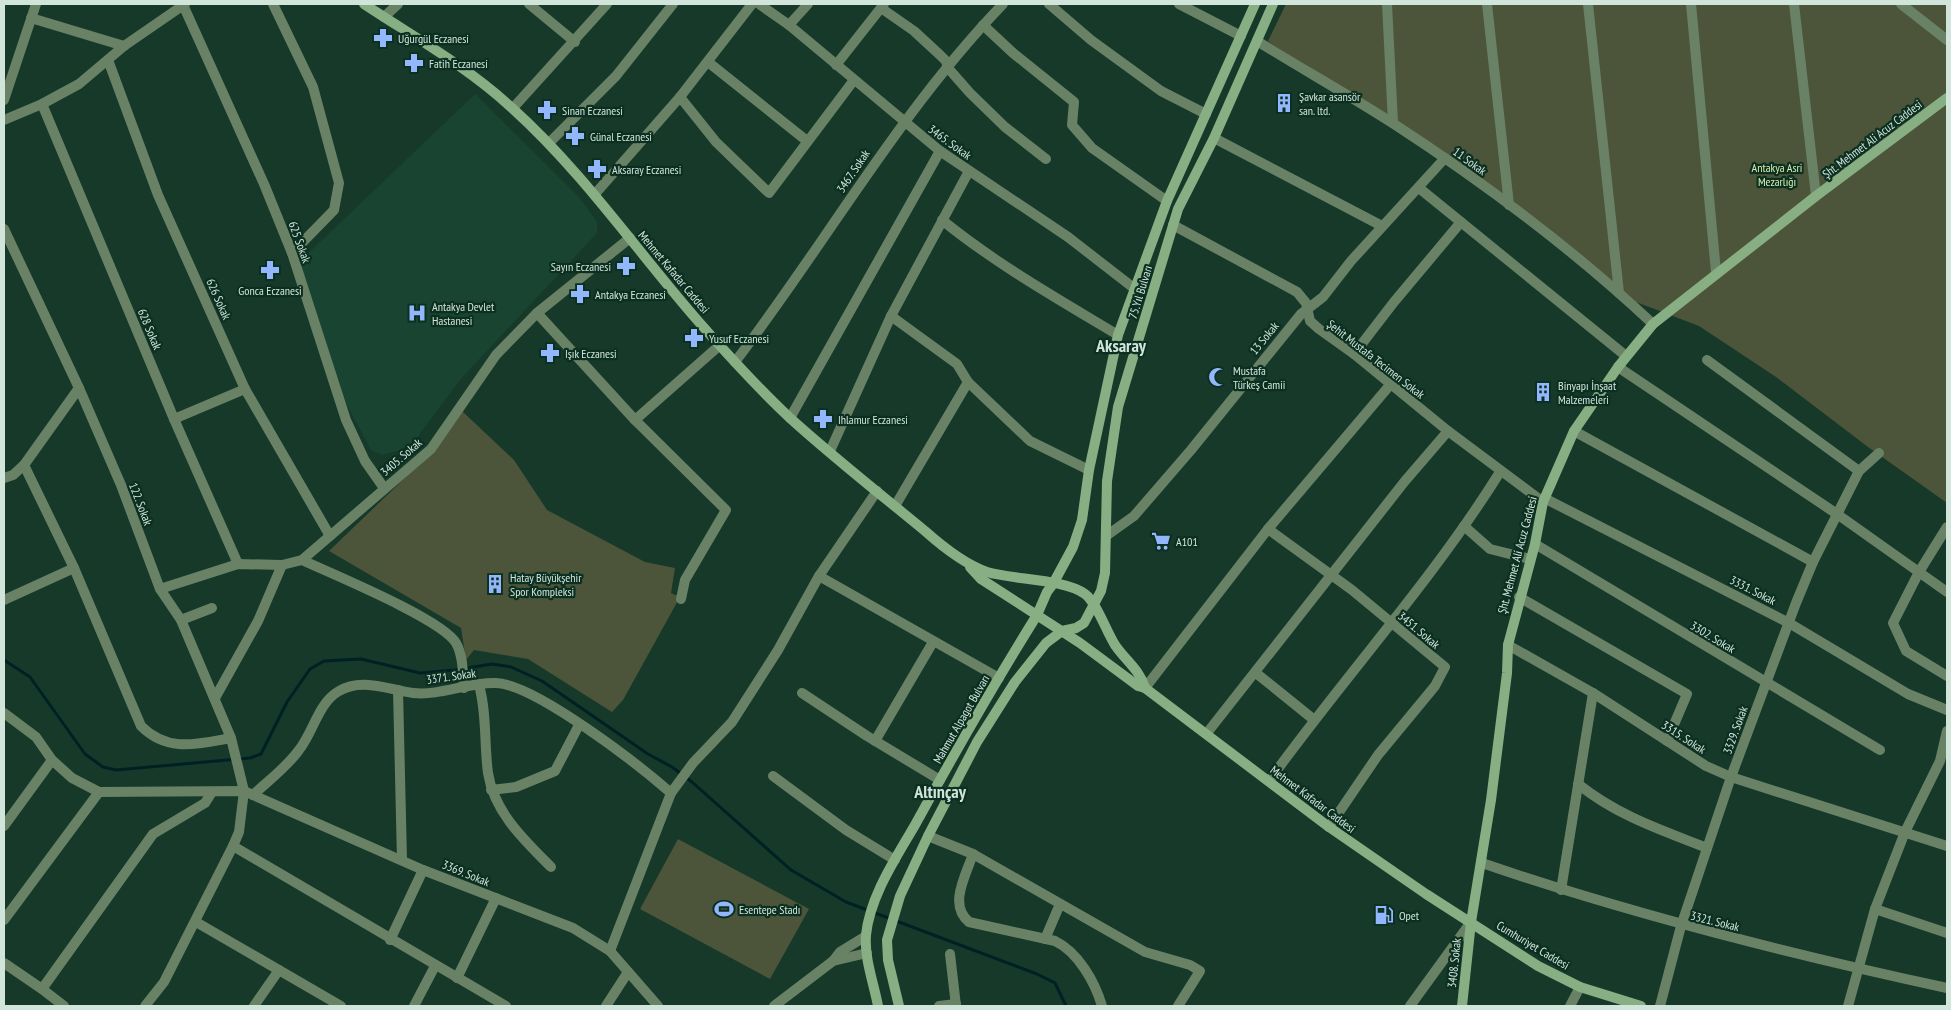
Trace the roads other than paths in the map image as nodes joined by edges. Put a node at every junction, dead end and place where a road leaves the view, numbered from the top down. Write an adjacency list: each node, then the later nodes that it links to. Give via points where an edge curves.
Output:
1 (36, 4): 25 (street)
2 (274, 4): 65 (street, via 314,87 339,183 334,210)
3 (364, 4): 24 (main road, Mehmet Kafadar Caddesi)
4 (398, 4): 24 (street)
5 (529, 4): 31 (street)
6 (607, 4): 31 (street)
7 (673, 4): 49 (street, via 616,76)
8 (752, 4): 34 (street)
9 (759, 4): 26 (street, 3465. Sokak)
10 (808, 4): 26 (street)
11 (1049, 4): 43 (street, via 1091,40 1161,91)
12 (1179, 4): 28 (street)
13 (1255, 4): 28 (main road, 75.Yıl Bulvarı)
14 (1273, 4): 30 (main road, 75.Yıl Bulvarı)
15 (1387, 4): 46 (street)
16 (1487, 4): 58 (street)
17 (1588, 4): 68 (street)
18 (1691, 4): 66 (street)
19 (1794, 4): 56 (street)
20 (1901, 4): 29 (street)
21 (185, 5): 32 (street); 65 (street, 625 Sokak)
22 (882, 6): 35 (street); 36 (street, via 940,55)
23 (997, 6): 27 (street, 3467. Sokak)
24 (384, 17): 42 (main road, Mehmet Kafadar Caddesi, via 479,79)
25 (31, 18): 32 (street); 40 (street)
26 (789, 25): 35 (street, 3465. Sokak)
27 (983, 25): 36 (street, 3467. Sokak); 57 (street, via 1074,102 1072,125 1092,148)
28 (1241, 36): 43 (main road, 75.Yıl Bulvarı)
29 (1947, 40)
30 (1257, 41): 46 (street, 11 Sokak); 47 (main road, 75.Yıl Bulvarı)
31 (575, 42): 42 (street)
32 (124, 46): 33 (street)
33 (108, 60): 41 (street, via 79,84); 83 (street, 626 Sokak, via 158,195)
34 (708, 62): 38 (street); 48 (street)
35 (836, 65): 37 (street, 3465. Sokak)
36 (948, 68): 45 (street, 3467. Sokak); 52 (street, via 1005,126)
37 (854, 80): 45 (street, 3465. Sokak); 48 (street)
38 (680, 97): 48 (street, via 716,142 769,193); 55 (street)
39 (1947, 98): 56 (main road, Şht. Mehmet Ali Acuz Caddesi)
40 (4, 100)
41 (42, 104): 44 (street); 85 (street, 628 Sokak)
42 (513, 108): 49 (main road, Mehmet Kafadar Caddesi)
43 (1206, 114): 57 (main road, 75.Yıl Bulvarı)
44 (4, 120)
45 (903, 122): 50 (street, 3465. Sokak); 78 (street, 3467. Sokak)
46 (1393, 123): 51 (street, 11 Sokak)
47 (1214, 138): 61 (main road, 75.Yıl Bulvarı); 62 (street)
48 (806, 141)
49 (549, 143): 55 (main road, Mehmet Kafadar Caddesi)
50 (940, 151): 53 (street, 3465. Sokak); 84 (street)
51 (1445, 158): 54 (street, 13 Sokak); 58 (street, 11 Sokak)
52 (1046, 160)
53 (969, 171): 59 (street); 67 (street, 3465. Sokak, via 1068,237)
54 (1419, 188): 60 (street); 62 (street, 13 Sokak)
55 (595, 194): 64 (main road, Mehmet Kafadar Caddesi)
56 (1816, 196): 66 (main road, Şht. Mehmet Ali Acuz Caddesi)
57 (1167, 201): 67 (main road, 75.Yıl Bulvarı)
58 (1509, 204): 68 (street, 11 Sokak)
59 (942, 220): 71 (street); 73 (street, via 964,238)
60 (1461, 222): 75 (street); 76 (street)
61 (1173, 225): 69 (street, Şehit Mustafa Tecimen Sokak, via 1297,292 1306,303); 105 (main road, 75.Yıl Bulvarı, via 1118,407 1107,482)
62 (1382, 226): 69 (street, 13 Sokak, via 1323,297)
63 (4, 229): 82 (street, 122. Sokak)
64 (630, 238): 70 (street, 3405. Sokak); 74 (main road, Mehmet Kafadar Caddesi)
65 (292, 252): 96 (street, 625 Sokak, via 346,420 365,461)
66 (1716, 272): 72 (main road, Şht. Mehmet Ali Acuz Caddesi)
67 (1135, 289): 73 (main road, 75.Yıl Bulvarı)
68 (1620, 293): 72 (street, 11 Sokak)
69 (1306, 310): 75 (street, Şehit Mustafa Tecimen Sokak, via 1310,321); 105 (street, 13 Sokak, via 1134,516)
70 (537, 313): 86 (street); 96 (street, 3405. Sokak, via 496,355 431,449)
71 (891, 316): 80 (street, via 944,352 957,364); 89 (street)
72 (1653, 324): 76 (main road, Şht. Mehmet Ali Acuz Caddesi)
73 (1118, 335): 92 (main road, 75.Yıl Bulvarı)
74 (720, 345): 78 (main road, Mehmet Kafadar Caddesi); 86 (street)
75 (1354, 354): 81 (street, Şehit Mustafa Tecimen Sokak)
76 (1626, 356): 79 (main road, Şht. Mehmet Ali Acuz Caddesi)
77 (1707, 360): 93 (street)
78 (735, 362): 84 (main road, Mehmet Kafadar Caddesi)
79 (1618, 366): 88 (main road, Şht. Mehmet Ali Acuz Caddesi); 100 (street)
80 (968, 382): 92 (street, via 1030,441); 99 (street)
81 (1390, 385): 87 (street, Şehit Mustafa Tecimen Sokak); 103 (street)
82 (79, 388): 91 (street); 118 (street, 122. Sokak, via 121,485)
83 (245, 389): 85 (street); 104 (street, 626 Sokak)
84 (790, 418): 89 (main road, Mehmet Kafadar Caddesi)
85 (174, 419): 111 (street, 628 Sokak)
86 (635, 420): 121 (street, via 726,510 685,580)
87 (1448, 431): 94 (street, Şehit Mustafa Tecimen Sokak); 116 (street)
88 (1574, 431): 98 (main road, Şht. Mehmet Ali Acuz Caddesi); 110 (street)
89 (830, 451): 97 (main road, Mehmet Kafadar Caddesi)
90 (1879, 452): 93 (street, 3329. Sokak)
91 (24, 465): 95 (street, via 13,476); 113 (street)
92 (1089, 470): 117 (main road, 75.Yıl Bulvarı, via 1082,520)
93 (1858, 471): 100 (street, 3329. Sokak)
94 (1500, 472): 98 (street, Şehit Mustafa Tecimen Sokak); 101 (street)
95 (4, 478)
96 (384, 488): 104 (street, 3405. Sokak)
97 (877, 491): 99 (main road, Mehmet Kafadar Caddesi); 115 (street)
98 (1543, 500): 106 (main road, Şht. Mehmet Ali Acuz Caddesi); 128 (street, 3331. Sokak)
99 (895, 506): 109 (main road, Mehmet Kafadar Caddesi)
100 (1837, 514): 110 (street, 3329. Sokak); 114 (street)
101 (1464, 526): 107 (street, via 1490,549); 127 (street)
102 (1947, 527): 114 (street)
103 (1268, 529): 116 (street, 3451. Sokak); 138 (street)
104 (330, 536): 108 (street, 3405. Sokak)
105 (1106, 536): 123 (main road, 75.Yıl Bulvarı, via 1105,573)
106 (1534, 544): 107 (main road, Şht. Mehmet Ali Acuz Caddesi); 135 (street, 3302. Sokak)
107 (1530, 559): 120 (main road, Şht. Mehmet Ali Acuz Caddesi)
108 (302, 560): 112 (street, 3405. Sokak); 137 (street, via 434,622 456,643)
109 (964, 560): 117 (main road, Mehmet Kafadar Caddesi, via 992,573); 125 (main road, Mehmet Kafadar Caddesi, via 981,579)
110 (1813, 562): 128 (street, 3329. Sokak)
111 (238, 564): 112 (street, 3405. Sokak); 118 (street, 3405. Sokak)
112 (282, 565): 142 (street, via 258,621)
113 (74, 568): 122 (street); 149 (street, via 141,726 152,737 170,743 195,744)
114 (1919, 572): 119 (street); 133 (street, via 1893,623 1906,651)
115 (819, 576): 130 (street); 164 (street, via 778,650 732,722)
116 (1331, 576): 127 (street, 3451. Sokak); 132 (street)
117 (1054, 584): 123 (main road, Mehmet Kafadar Caddesi, via 1086,595); 125 (main road, via 1046,592)
118 (160, 589): 126 (street, 122. Sokak)
119 (1947, 592)
120 (1519, 597): 131 (main road, Şht. Mehmet Ali Acuz Caddesi); 151 (street, via 1688,694)
121 (681, 599)
122 (4, 600)
123 (1095, 605): 129 (main road, via 1084,623); 138 (main road, Mehmet Kafadar Caddesi, via 1116,647 1139,673)
124 (212, 608): 126 (street)
125 (1037, 615): 129 (main road, Mehmet Kafadar Caddesi); 134 (main road, Mahmut Alpagot Bulvarı)
126 (181, 620): 142 (street, 122. Sokak)
127 (1390, 622): 145 (street); 166 (street, 3451. Sokak, via 1445,667 1435,686 1378,755)
128 (1789, 623): 135 (street, 3329. Sokak); 143 (street, 3331. Sokak, via 1908,694)
129 (1062, 631): 138 (main road, Mehmet Kafadar Caddesi, via 1131,682); 168 (main road, Mahmut Alpagot Bulvarı, via 1038,651 1015,682 977,742)
130 (933, 642): 134 (street); 150 (street)
131 (1508, 645): 141 (street, 3315. Sokak); 175 (main road, Şht. Mehmet Ali Acuz Caddesi)
132 (1256, 673): 145 (street); 148 (street)
133 (1947, 676)
134 (999, 678): 157 (main road, Mahmut Alpagot Bulvarı)
135 (1765, 683): 152 (street, 3302. Sokak); 156 (street, 3329. Sokak)
136 (478, 685): 137 (street, 3371. Sokak); 146 (street, 3371. Sokak, via 510,685); 160 (street, via 486,712 488,771)
137 (464, 688): 139 (street, 3371. Sokak, via 413,693)
138 (1145, 688): 148 (main road, Mehmet Kafadar Caddesi)
139 (398, 690): 163 (street, 3371. Sokak, via 358,686 341,689 330,696 298,751); 173 (street)
140 (802, 693): 150 (street)
141 (1593, 693): 151 (street, 3315. Sokak); 159 (street)
142 (215, 698): 149 (street, 122. Sokak)
143 (1947, 710)
144 (4, 713): 153 (street, via 36,736)
145 (1313, 719): 158 (street)
146 (579, 724): 160 (street, via 555,771 516,787); 164 (street, 3371. Sokak, via 645,770)
147 (1947, 731): 154 (street)
148 (1207, 733): 158 (main road, Mehmet Kafadar Caddesi)
149 (231, 738): 163 (street, 122. Sokak)
150 (874, 741): 157 (street)
151 (1667, 741): 156 (street, 3315. Sokak, via 1706,766)
152 (1880, 750)
153 (52, 760): 161 (street, via 72,778); 165 (street)
154 (1944, 763): 167 (street)
155 (773, 776): 174 (street, via 846,830)
156 (1731, 777): 167 (street, 3315. Sokak); 171 (street, 3329. Sokak)
157 (940, 780): 174 (main road, Mahmut Alpagot Bulvarı)
158 (1269, 781): 166 (main road, Mehmet Kafadar Caddesi)
159 (1578, 784): 171 (street, via 1601,803); 178 (street)
160 (492, 790): 176 (street, via 510,821)
161 (99, 792): 162 (street); 182 (street)
162 (212, 792): 163 (street); 201 (street, via 205,803 153,834)
163 (248, 793): 169 (street, 122. Sokak, via 240,832); 173 (street, 3369. Sokak)
164 (671, 793): 190 (street)
165 (4, 826)
166 (1329, 827): 184 (main road, Mehmet Kafadar Caddesi)
167 (1905, 832): 170 (street, 3315. Sokak); 181 (street)
168 (928, 836): 172 (street); 214 (main road, Mahmut Alpagot Bulvarı, via 900,896 888,935 886,949)
169 (233, 846): 183 (street, 122. Sokak); 189 (street)
170 (1947, 846)
171 (1708, 848): 185 (street, 3329. Sokak)
172 (973, 854): 180 (street); 188 (street, via 959,897 962,917 969,922)
173 (402, 860): 177 (street, 3369. Sokak)
174 (895, 860): 186 (main road, Mahmut Alpagot Bulvarı, via 880,890)
175 (1482, 863): 178 (street, 3321. Sokak); 184 (main road, Şht. Mehmet Ali Acuz Caddesi)
176 (551, 867)
177 (423, 870): 179 (street, 3369. Sokak); 189 (street)
178 (1561, 890): 185 (street, 3321. Sokak)
179 (496, 898): 190 (street, 3369. Sokak, via 573,928); 199 (street)
180 (1060, 904): 188 (street); 217 (street, via 1145,952 1200,971)
181 (1875, 909): 187 (street); 196 (street)
182 (4, 920)
183 (196, 922): 197 (street); 205 (street, 122. Sokak, via 164,982)
184 (1472, 922): 200 (main road, Cumhuriyet Caddesi, via 1538,966); 218 (street); 219 (main road, 3408. Sokak)
185 (1681, 926): 196 (street, 3321. Sokak); 222 (street, 3329. Sokak)
186 (867, 931): 191 (main road, Mahmut Alpagot Bulvarı); 193 (street)
187 (1947, 933)
188 (1045, 939): 216 (street, via 1067,947 1098,993)
189 (390, 940): 195 (street)
190 (610, 951): 198 (street, 3369. Sokak)
191 (867, 953): 193 (street); 213 (main road, Mahmut Alpagot Bulvarı)
192 (950, 954): 203 (street)
193 (833, 961): 212 (street)
194 (4, 963): 201 (street)
195 (435, 966): 199 (street); 208 (street)
196 (1858, 969): 202 (street, 3321. Sokak); 223 (street)
197 (280, 970): 206 (street); 207 (street)
198 (628, 972): 210 (street); 211 (street, 3369. Sokak)
199 (457, 978): 209 (street)
200 (1580, 987): 220 (street); 221 (main road, Cumhuriyet Caddesi)
201 (42, 988): 204 (street)
202 (1947, 988)
203 (956, 1005): 215 (street)
204 (64, 1006)
205 (145, 1006)
206 (254, 1006)
207 (341, 1006)
208 (414, 1006)
209 (506, 1006)
210 (606, 1006)
211 (658, 1006)
212 (774, 1006)
213 (878, 1006)
214 (898, 1006)
215 (939, 1006)
216 (1102, 1006)
217 (1178, 1006)
218 (1410, 1006)
219 (1462, 1006)
220 (1570, 1006)
221 (1641, 1006)
222 (1660, 1006)
223 (1848, 1006)

